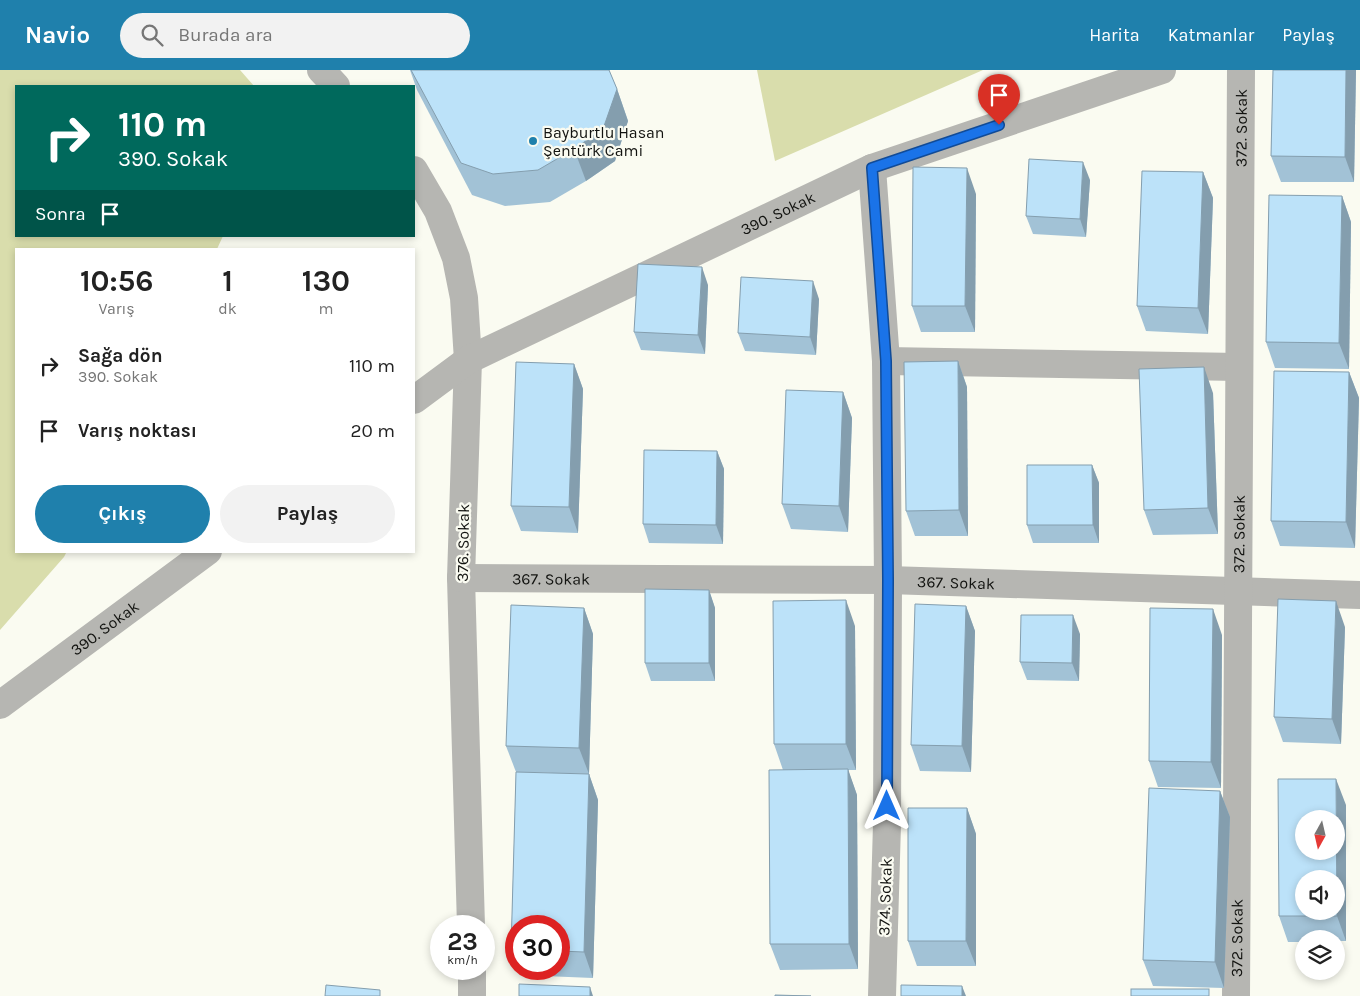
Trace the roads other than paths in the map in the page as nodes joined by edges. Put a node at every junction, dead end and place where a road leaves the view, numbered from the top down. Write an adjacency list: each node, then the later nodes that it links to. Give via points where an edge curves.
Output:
1 (321, 70): 4 (street)
2 (1162, 70): 5 (street, 390. Sokak)
3 (1241, 70): 9 (street, 372. Sokak)
4 (335, 85)
5 (872, 168): 7 (street, 390. Sokak); 8 (street, 374. Sokak)
6 (415, 172): 7 (street, 376. Sokak, via 438,211 456,258 464,298)
7 (468, 360): 10 (street, 390. Sokak); 12 (street, 376. Sokak)
8 (886, 361): 9 (street); 13 (street, 374. Sokak)
9 (1238, 367): 14 (street, 372. Sokak)
10 (415, 399)
11 (205, 553): 16 (street, 390. Sokak)
12 (461, 578): 13 (street, 367. Sokak); 17 (street, 376. Sokak)
13 (888, 580): 14 (street, 367. Sokak); 20 (street, 374. Sokak, via 887,824)
14 (1238, 592): 15 (street, 367. Sokak); 21 (street, 372. Sokak)
15 (1360, 595)
16 (0, 705)
17 (470, 915)
18 (472, 980): 19 (street)
19 (472, 996)
20 (882, 996)
21 (1236, 996)

